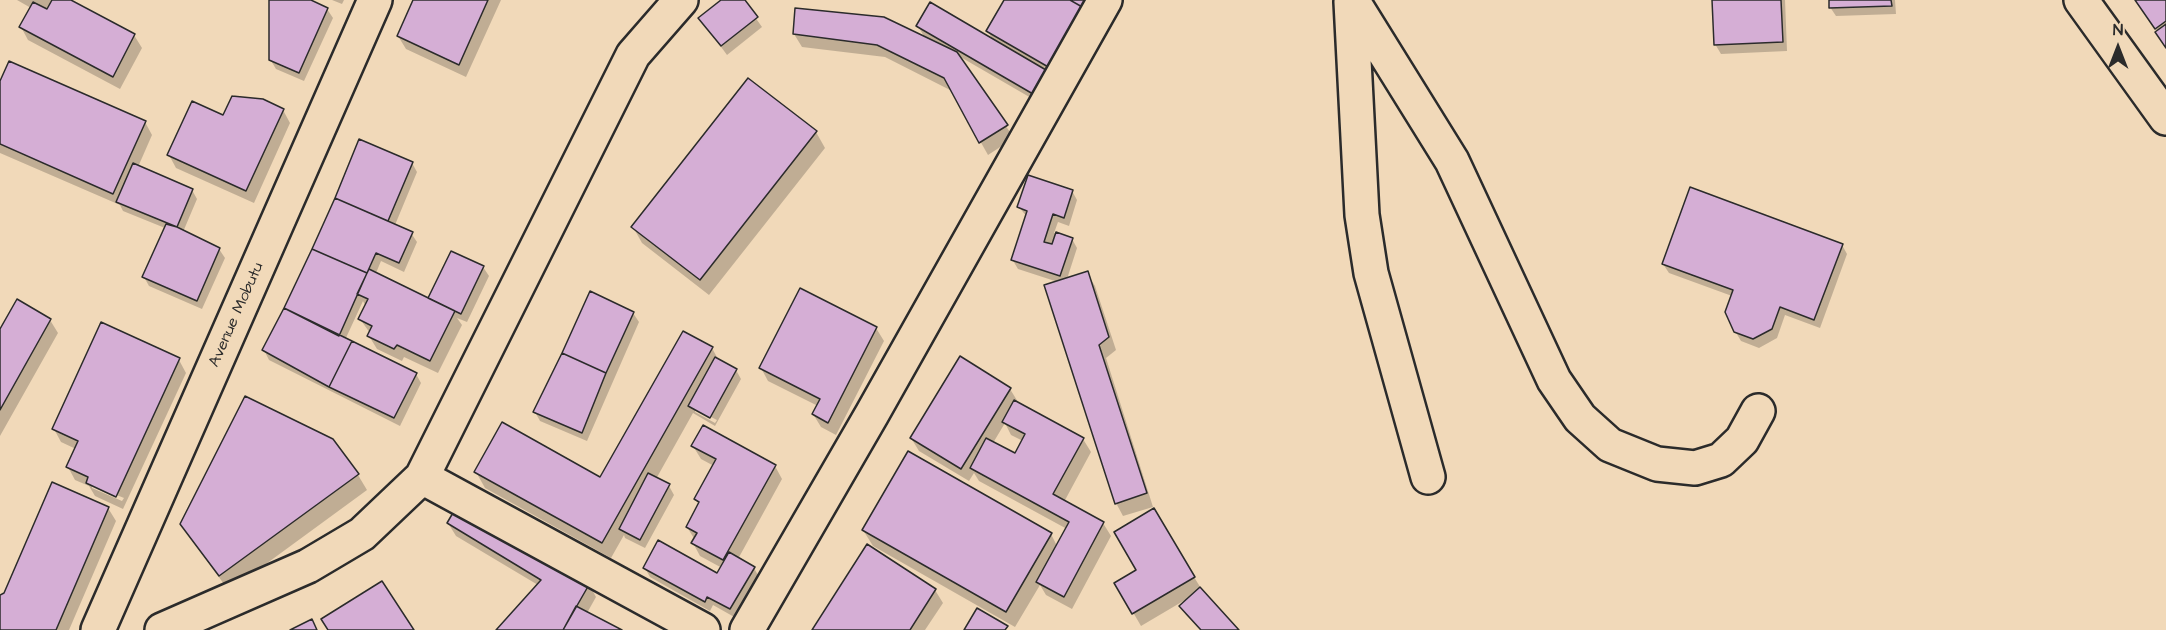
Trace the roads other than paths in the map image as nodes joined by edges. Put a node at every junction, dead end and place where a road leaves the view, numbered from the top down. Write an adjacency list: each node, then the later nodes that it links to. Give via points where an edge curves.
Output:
1 (375, 0): 10 (street, Avenue Mobutu)
2 (681, 0): 8 (street, via 633,56)
3 (1105, 0): 13 (street)
4 (1352, 0): 7 (street, via 1452,161 1554,380 1580,418 1610,445 1657,464 1695,468 1721,460 1742,440); 9 (street, via 1362,215 1371,273)
5 (2081, 0): 6 (street)
6 (2166, 118)
7 (1758, 411)
8 (422, 477): 11 (street, via 362,534 308,566); 12 (street)
9 (1428, 477)
10 (98, 630)
11 (162, 630)
12 (703, 630)
13 (747, 630)

